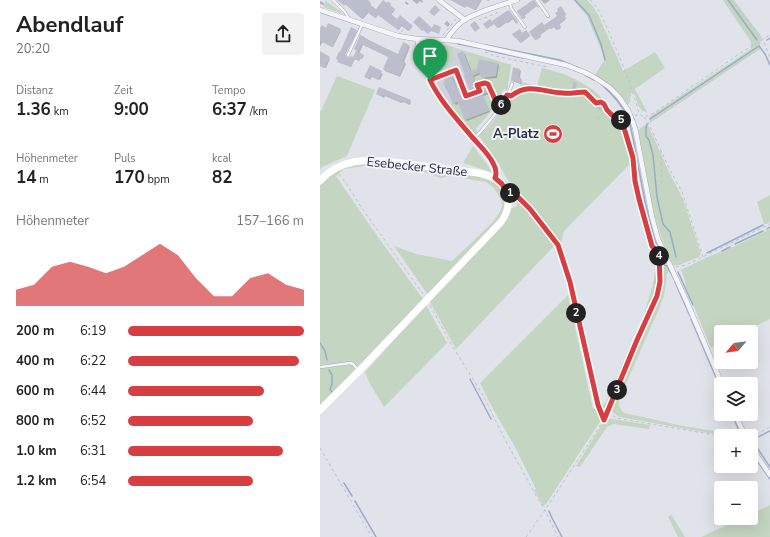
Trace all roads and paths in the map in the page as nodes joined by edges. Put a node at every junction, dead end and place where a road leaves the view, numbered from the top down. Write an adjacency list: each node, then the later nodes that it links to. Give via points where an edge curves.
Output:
1 (333, 0): 13 (lane)
2 (439, 0): 11 (street)
3 (517, 0): 7 (street)
4 (537, 0): 12 (lane)
5 (590, 0): 33 (path, via 602,16 631,84)
6 (731, 0): 21 (path)
7 (509, 2): 8 (street); 16 (lane)
8 (495, 7): 10 (street); 10 (path, via 497,13 480,20)
9 (320, 10): 13 (street)
10 (476, 14): 14 (street)
11 (459, 15): 14 (street); 19 (path)
12 (548, 16)
13 (349, 20): 15 (street)
14 (465, 20): 20 (street)
15 (362, 24): 18 (street, via 398,36); 23 (lane)
16 (525, 26)
17 (770, 35): 21 (path)
18 (417, 39): 19 (street); 28 (street)
19 (438, 40): 20 (street)
20 (446, 40): 22 (street)
21 (763, 40): 24 (path); 34 (path, via 654,113)
22 (479, 46): 26 (path, via 495,56); 35 (street, via 566,65 584,72 609,87 624,103)
23 (348, 54)
24 (770, 57)
25 (441, 60): 28 (path)
26 (548, 67)
27 (451, 72): 28 (lane); 31 (path, via 456,70 466,96 480,91 477,85 488,84)
28 (430, 80): 37 (street)
29 (512, 84): 30 (lane)
30 (507, 95): 31 (lane); 32 (path, via 511,96 527,88 565,94 585,92 596,103 604,104)
31 (499, 108): 37 (lane)
32 (607, 110): 36 (path); 52 (path, via 616,120 619,118 622,121 633,158 635,181 652,246 659,253 660,282 657,296)
33 (639, 114): 34 (path); 35 (path)
34 (644, 117): 38 (path)
35 (632, 118): 46 (street, via 656,233)
36 (597, 119)
37 (473, 139): 40 (street, via 494,164)
38 (661, 150): 42 (path); 45 (path, via 682,192)
39 (334, 168): 40 (street, Esebecker Straße, via 375,160 478,173); 41 (street, Esebecker Straße); 47 (path)
40 (495, 178): 43 (street)
41 (320, 181)
42 (662, 188)
43 (507, 193): 47 (street, via 508,209 502,222); 53 (path, via 514,193 521,199 558,245 570,282 598,405)
44 (770, 224): 45 (path)
45 (703, 257): 46 (path)
46 (672, 268): 50 (street)
47 (428, 299): 49 (street); 60 (path)
48 (321, 367): 49 (lane, via 350,363)
49 (359, 371): 51 (street)
50 (719, 377)
51 (320, 410)
52 (608, 412): 53 (path); 56 (path, via 616,418)
53 (604, 420): 60 (path)
54 (770, 428): 55 (path)
55 (758, 434)
56 (714, 435)
57 (320, 448): 61 (path)
58 (758, 457): 59 (street)
59 (770, 474)
60 (545, 510): 62 (path); 63 (path)
61 (372, 537)
62 (526, 537)
63 (558, 537)

